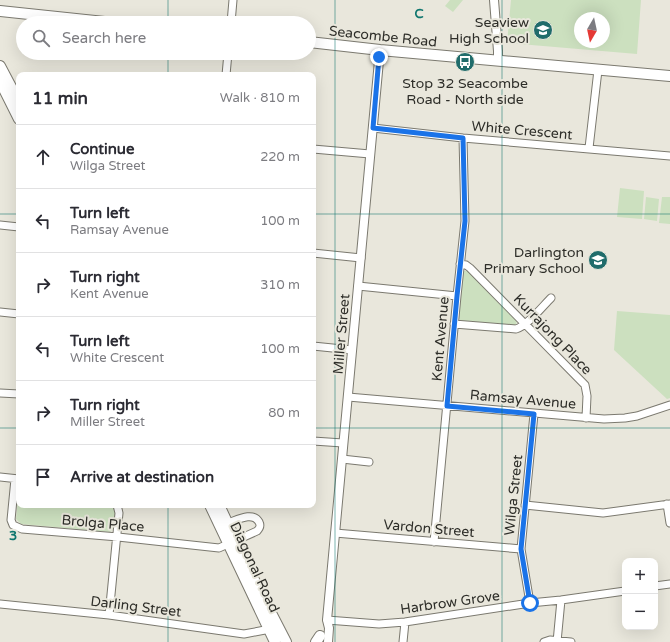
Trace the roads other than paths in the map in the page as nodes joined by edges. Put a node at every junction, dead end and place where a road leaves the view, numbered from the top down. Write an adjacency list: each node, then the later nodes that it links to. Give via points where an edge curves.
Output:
1 (233, 0): 5 (street)
2 (494, 0): 9 (street)
3 (0, 11): 4 (main road)
4 (48, 16)
5 (232, 16)
6 (316, 43): 7 (main road, Seacombe Road)
7 (380, 50): 9 (main road, Seacombe Road); 17 (street, Miller Street)
8 (227, 60): 12 (street)
9 (498, 61): 11 (main road, Seacombe Road)
10 (0, 66): 14 (main road)
11 (598, 70): 13 (main road, Seacombe Road); 19 (street)
12 (226, 72)
13 (670, 76)
14 (2, 80): 15 (main road); 16 (main road)
15 (16, 98)
16 (16, 112)
17 (373, 128): 18 (street, White Crescent); 21 (street, Miller Street)
18 (463, 138): 19 (street, White Crescent); 27 (street, Kent Avenue, via 465,221)
19 (589, 148): 22 (street, White Crescent)
20 (316, 149): 21 (street)
21 (370, 154): 26 (street, Miller Street)
22 (670, 156)
23 (0, 225): 24 (street)
24 (16, 227)
25 (316, 253): 26 (street)
26 (361, 258): 28 (street, Miller Street)
27 (460, 264): 29 (street, Kent Avenue); 34 (street, Kurrajong Place, via 470,268)
28 (358, 286): 29 (street); 36 (street, Miller Street)
29 (457, 296): 33 (street, Kent Avenue)
30 (551, 298): 34 (street)
31 (0, 312): 32 (street)
32 (16, 314)
33 (454, 324): 34 (street, via 512,330); 41 (street, Kent Avenue)
34 (525, 324): 43 (street, Kurrajong Place, via 584,385 587,393)
35 (316, 346): 36 (street)
36 (352, 350): 39 (street, Miller Street)
37 (0, 393): 38 (street)
38 (16, 394)
39 (348, 397): 41 (street, Ramsay Avenue); 45 (street, Miller Street)
40 (670, 405): 43 (street, Ramsay Avenue, via 625,418)
41 (447, 406): 42 (street, Ramsay Avenue); 61 (street, Kent Avenue)
42 (534, 414): 43 (street, Ramsay Avenue); 52 (street, Wilga Street)
43 (586, 418)
44 (316, 441): 45 (street)
45 (344, 443): 46 (street, Miller Street)
46 (342, 459): 47 (street); 58 (street, Miller Street)
47 (369, 462)
48 (0, 477): 49 (street)
49 (16, 479)
50 (16, 486): 59 (street, Brolga Place, via 11,520 13,525 22,529)
51 (669, 504): 52 (street, via 603,513); 57 (street)
52 (525, 505): 62 (street, Wilga Street)
53 (118, 508): 59 (street)
54 (212, 508): 60 (main road, Diagonal Road)
55 (220, 508): 56 (main road, Diagonal Road)
56 (228, 523): 60 (main road, Diagonal Road); 60 (street, Diagonal Road, via 250,516 258,520 260,525 257,531)
57 (670, 523)
58 (335, 533): 61 (street, Vardon Street); 70 (street, Miller Street)
59 (118, 537): 60 (street, Brolga Place, via 219,548); 69 (street)
60 (233, 542): 72 (main road, Diagonal Road, via 253,578)
61 (434, 542): 62 (street, Vardon Street)
62 (521, 549): 67 (street, Wilga Street)
63 (670, 584): 64 (street)
64 (658, 586)
65 (622, 591): 66 (street, Harbrow Grove)
66 (561, 600): 67 (street, Harbrow Grove); 75 (street)
67 (530, 603): 71 (street, Harbrow Grove)
68 (0, 604): 69 (street, Darling Street)
69 (109, 615): 72 (street, Darling Street, via 244,634)
70 (327, 620): 71 (street, Harbrow Grove, via 379,624); 73 (street, Miller Street, via 322,628)
71 (405, 622): 76 (street)
72 (273, 626): 74 (main road, Diagonal Road)
73 (321, 640)
74 (284, 641)
75 (557, 641): 77 (street); 78 (street)
76 (403, 642)
77 (544, 642)
78 (571, 642)

